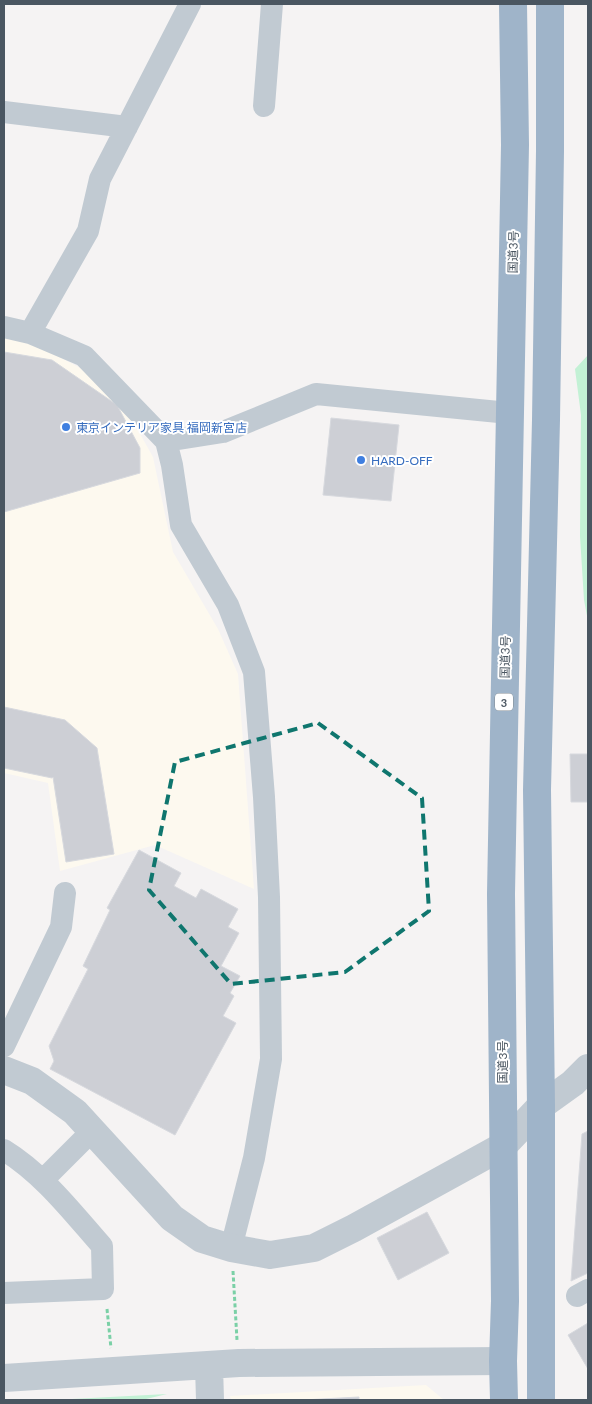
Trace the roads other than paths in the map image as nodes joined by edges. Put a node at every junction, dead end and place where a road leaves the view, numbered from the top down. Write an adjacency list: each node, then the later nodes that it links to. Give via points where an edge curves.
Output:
1 (190, 4): 7 (street)
2 (272, 4): 5 (street)
3 (513, 4): 10 (highway, 国道3号 / 3, via 515,146)
4 (550, 4): 16 (highway, via 546,420 537,790)
5 (264, 106)
6 (4, 112): 7 (street)
7 (127, 127): 9 (street, via 100,179 88,231)
8 (4, 327): 9 (street)
9 (30, 333): 11 (street, via 84,356)
10 (509, 413): 11 (street, via 316,394 223,432); 18 (highway, 国道3号 / 3, via 501,894)
11 (166, 441): 21 (street, via 181,525 228,605 254,672 269,897 271,1059 254,1158)
12 (65, 893): 13 (street, via 62,927)
13 (4, 1046)
14 (588, 1068): 16 (street)
15 (4, 1070): 17 (street, via 32,1081 75,1112)
16 (541, 1106): 18 (street); 28 (highway)
17 (93, 1130): 20 (street); 21 (street, via 172,1218 202,1239)
18 (503, 1146): 21 (street, via 314,1248 270,1255); 23 (highway, 国道3号 / 3)
19 (4, 1150): 20 (street)
20 (43, 1180): 22 (street, via 102,1246 103,1289)
21 (231, 1248)
22 (4, 1293)
23 (503, 1361): 24 (street, via 238,1363); 27 (highway, 国道3号 / 3)
24 (209, 1366): 25 (street); 26 (street)
25 (4, 1378)
26 (210, 1400)
27 (504, 1400)
28 (541, 1400)

